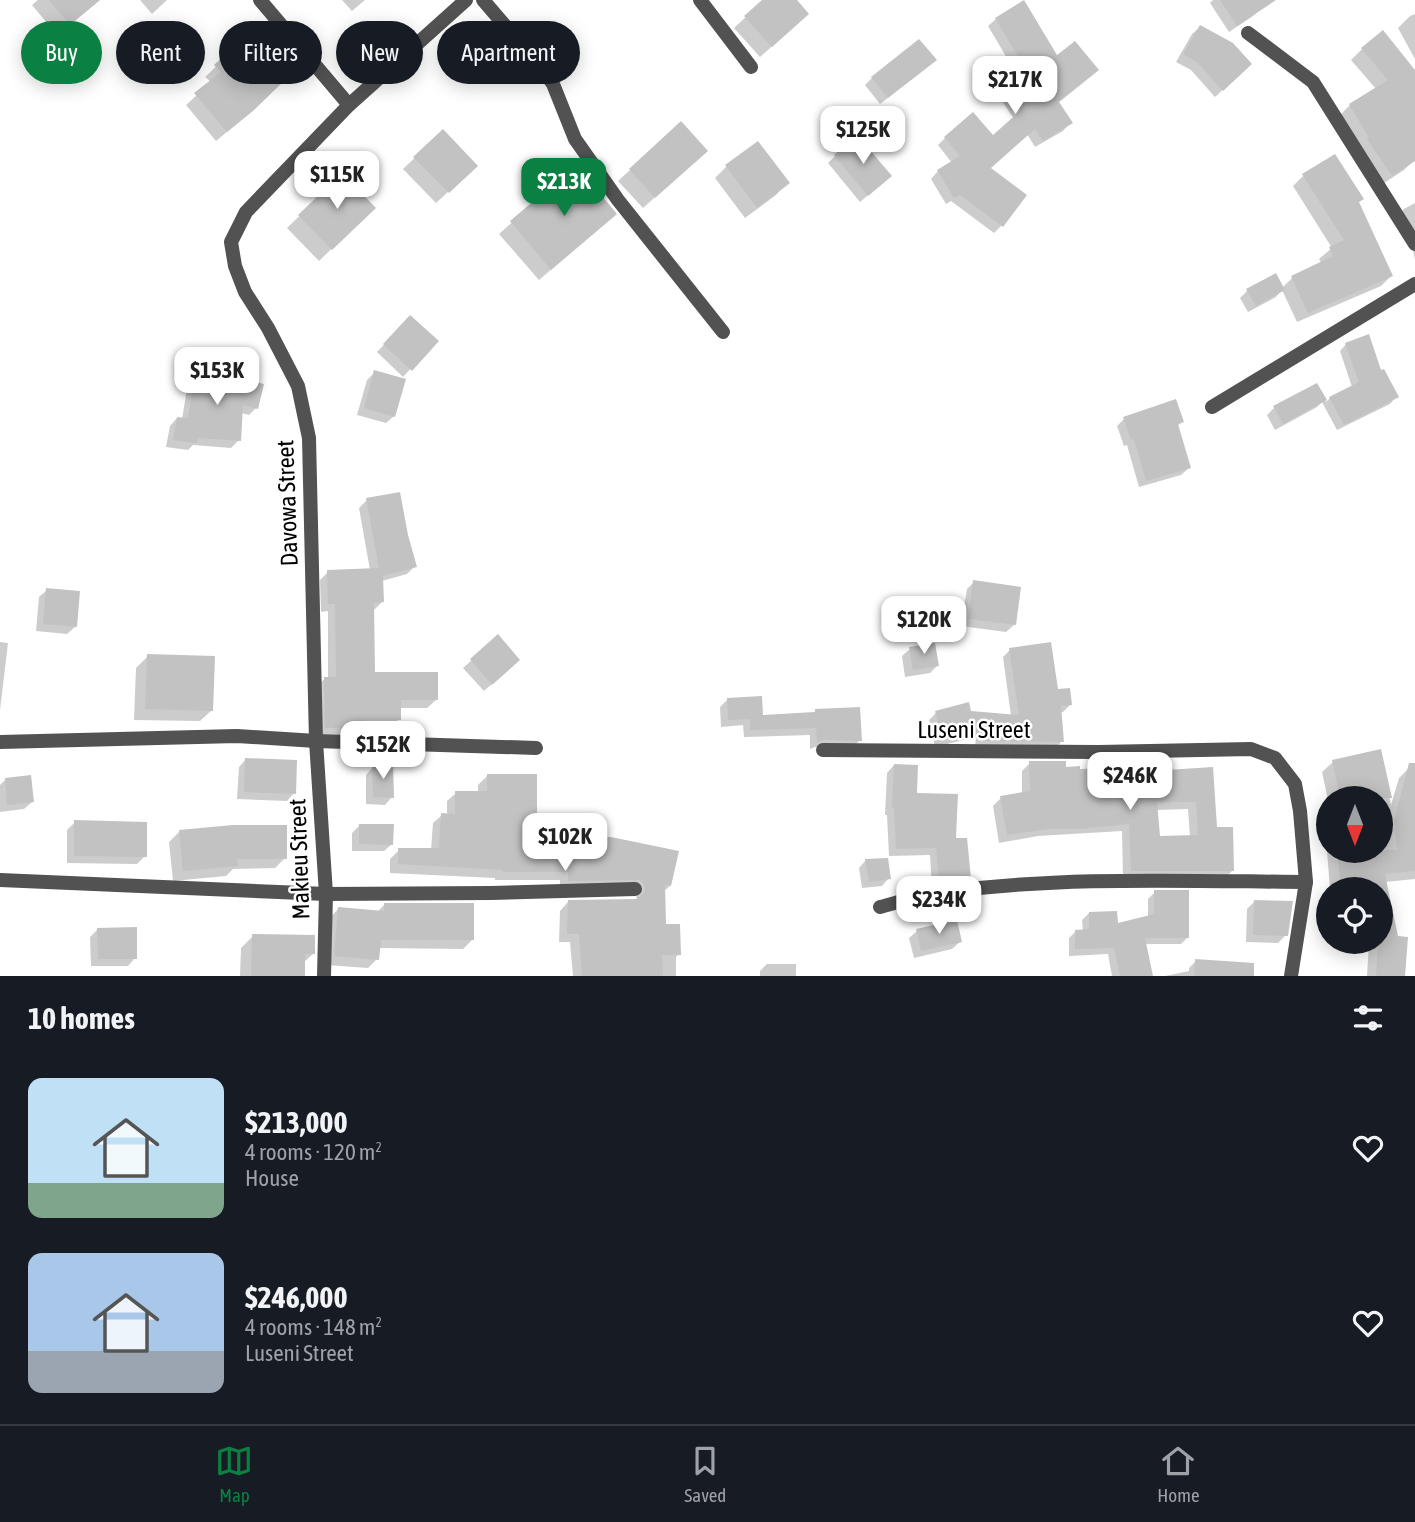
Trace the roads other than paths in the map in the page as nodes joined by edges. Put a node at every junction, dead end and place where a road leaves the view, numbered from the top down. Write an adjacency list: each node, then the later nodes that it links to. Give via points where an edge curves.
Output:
1 (260, 0): 7 (street)
2 (466, 0): 7 (street, Davowa Street)
3 (483, 0): 10 (street, via 544,71 575,139)
4 (700, 0): 6 (street)
5 (1248, 33): 8 (street, via 1313,82)
6 (751, 67)
7 (349, 105): 13 (street, Davowa Street, via 246,212 231,242 245,292 298,386 309,438)
8 (1415, 244)
9 (1415, 284): 11 (street)
10 (723, 332)
11 (1212, 407)
12 (0, 741): 13 (street, via 237,736)
13 (316, 741): 14 (street); 19 (street, Makieu Street)
14 (536, 748)
15 (823, 750): 17 (street, Luseni Street, via 1251,749 1275,758 1295,784)
16 (0, 880): 19 (street)
17 (1306, 882): 20 (street, via 1043,883 935,893); 22 (street, Luseni Street)
18 (635, 888): 19 (street)
19 (326, 894): 21 (street, Makieu Street)
20 (880, 907)
21 (324, 976)
22 (1291, 976)

